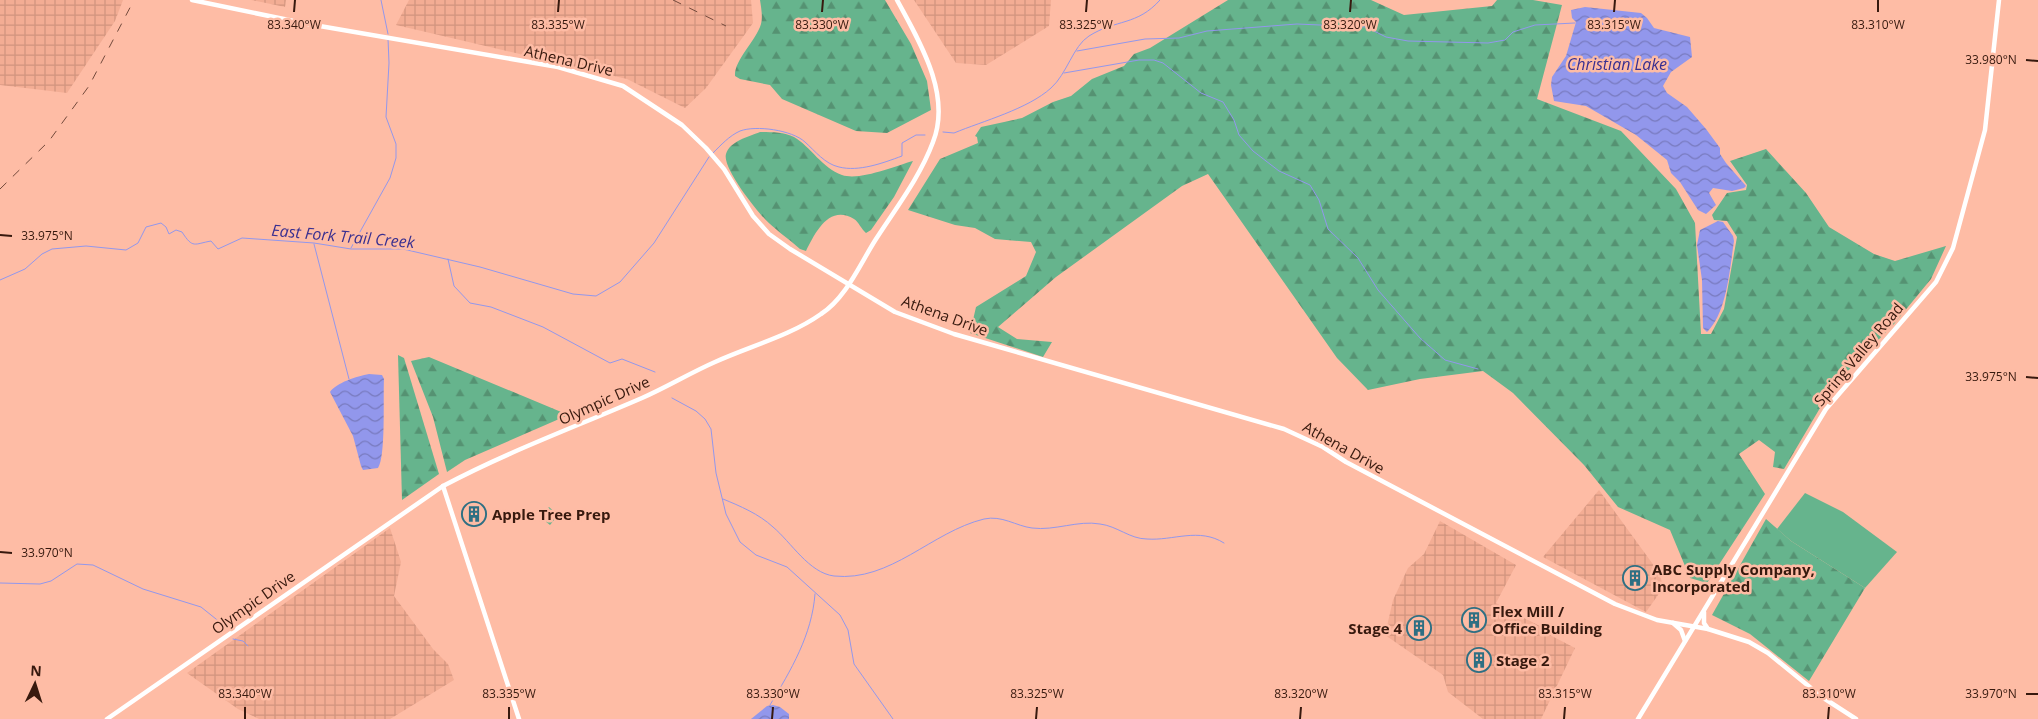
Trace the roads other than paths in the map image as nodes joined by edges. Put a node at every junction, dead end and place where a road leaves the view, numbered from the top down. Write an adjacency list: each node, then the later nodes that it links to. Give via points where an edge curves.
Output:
1 (192, 0): 4 (street, Athena Drive, via 558,68 623,86 682,125 706,148 769,234)
2 (896, 0): 4 (street, Olympic Drive, via 934,81 937,94 934,142)
3 (1999, 0): 6 (street, Spring Valley Road, via 1985,130 1946,264 1936,282 1826,409)
4 (848, 284): 5 (street, Olympic Drive, via 831,307 808,323 714,362 644,397); 7 (street, Athena Drive, via 895,312 935,328 1284,429 1323,446 1346,462 1584,589 1638,614)
5 (443, 486): 11 (street, Olympic Drive); 12 (street)
6 (1704, 612): 8 (street, Spring Valley Road); 9 (street, via 1704,623)
7 (1672, 623): 8 (street, Athena Drive); 10 (street, via 1681,630)
8 (1694, 627): 9 (street, Athena Drive); 10 (street, Spring Valley Road)
9 (1708, 629): 14 (street, Athena Drive, via 1749,642 1768,653 1805,685)
10 (1686, 642): 13 (street, Spring Valley Road)
11 (107, 719)
12 (519, 719)
13 (1638, 719)
14 (1856, 719)

